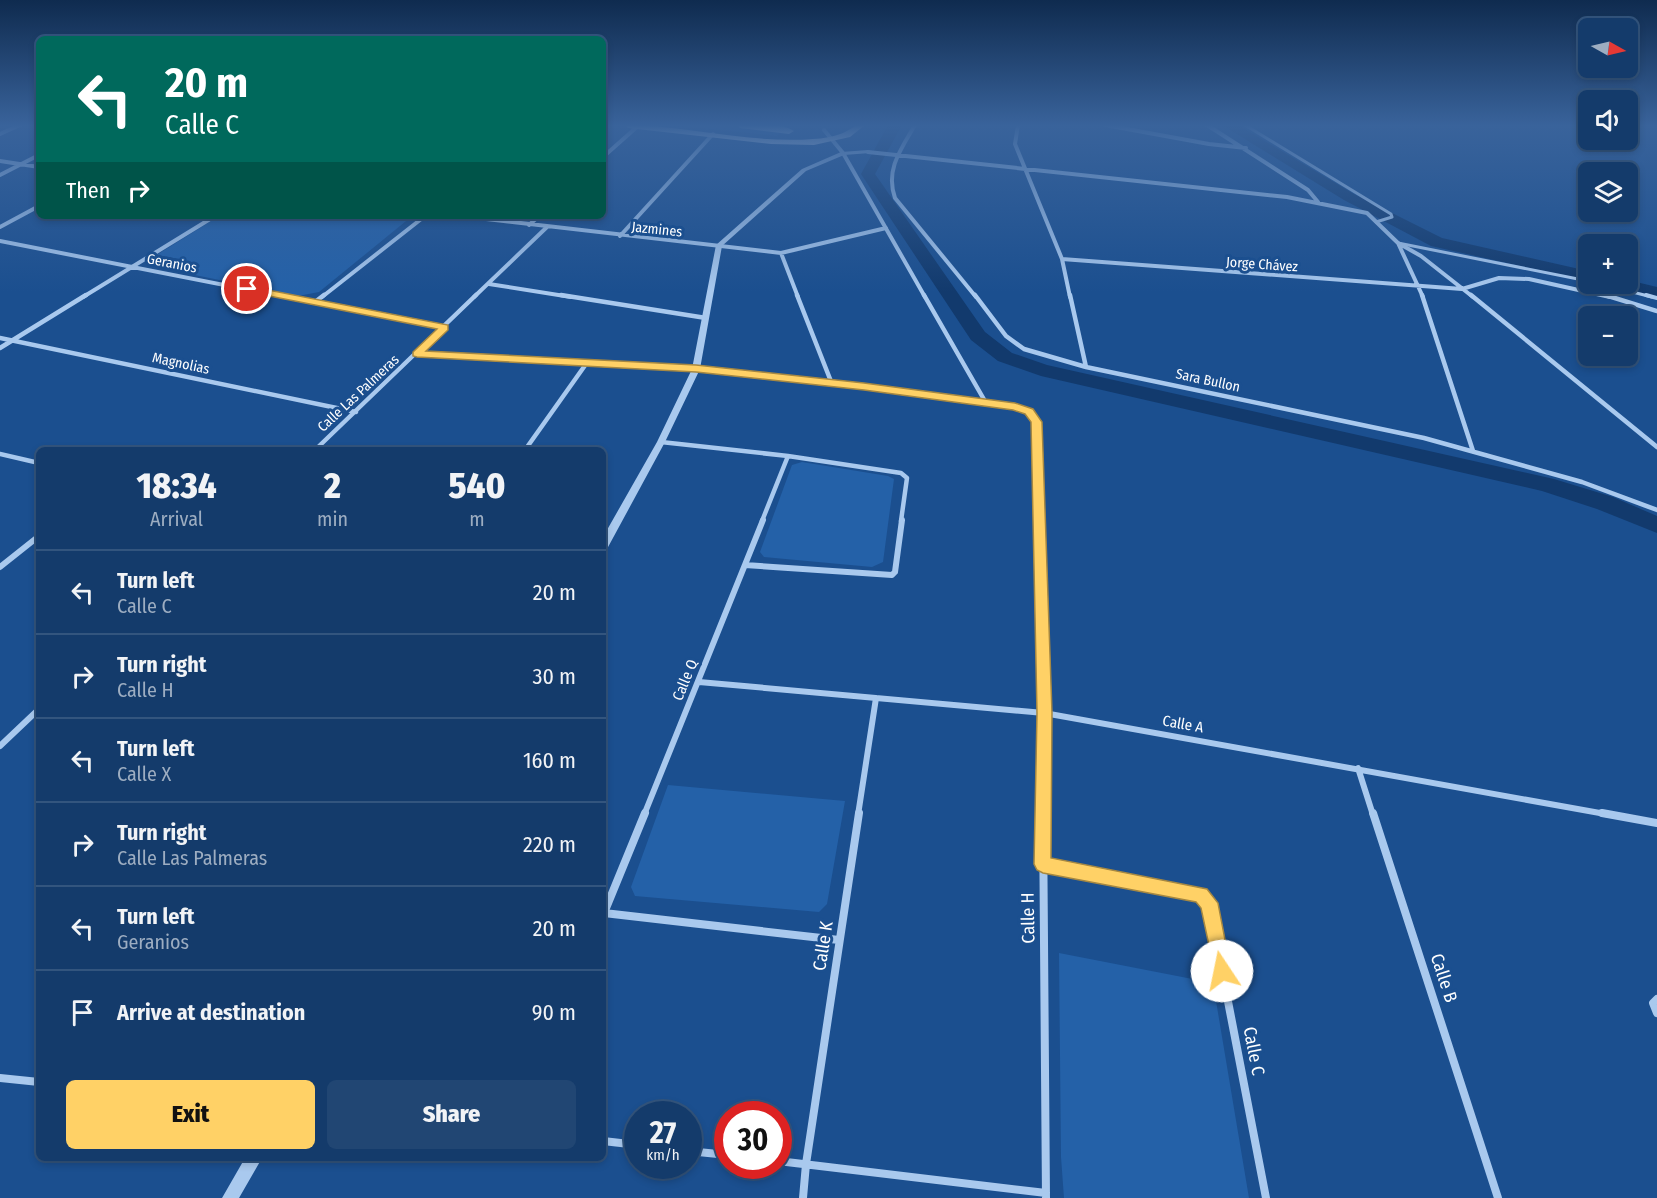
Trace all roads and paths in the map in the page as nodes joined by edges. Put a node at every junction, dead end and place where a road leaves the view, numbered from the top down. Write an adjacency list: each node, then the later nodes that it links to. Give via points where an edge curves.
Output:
1 (670, 181): 20 (street)
2 (792, 181): 23 (street)
3 (859, 181): 19 (street)
4 (889, 181): 42 (street, Sara Bullon, via 895,198 1005,336 1036,354)
5 (1032, 181): 25 (street)
6 (1132, 181): 9 (street)
7 (1295, 181): 9 (street)
8 (1339, 181): 15 (lane, via 1386,209 1392,217)
9 (1318, 202): 15 (street, via 1367,213)
10 (36, 208): 17 (street)
11 (209, 219): 26 (street)
12 (421, 219): 33 (street)
13 (483, 219): 16 (street, Jazmines)
14 (536, 219): 16 (street)
15 (1376, 222): 22 (street)
16 (529, 225): 18 (street, Jazmines)
17 (0, 227)
18 (547, 227): 20 (street, Jazmines); 28 (street, Calle Las Palmeras)
19 (886, 228): 24 (street); 45 (street)
20 (620, 236): 23 (street, Jazmines)
21 (0, 241): 26 (street, Geranios)
22 (1398, 243): 27 (lane); 29 (street); 30 (street)
23 (719, 245): 24 (street, Jazmines); 35 (street)
24 (781, 254): 44 (street)
25 (1062, 259): 29 (street, Jorge Chávez); 42 (street)
26 (134, 268): 33 (street, Geranios); 38 (street)
27 (1578, 279)
28 (489, 284): 35 (street); 36 (street, Calle Las Palmeras)
29 (1419, 286): 30 (street, Jorge Chávez); 51 (street)
30 (1462, 289): 34 (street, via 1499,278 1529,279); 50 (street)
31 (1638, 293): 32 (lane)
32 (1657, 298)
33 (315, 302): 36 (street, Geranios)
34 (1657, 311)
35 (706, 318): 43 (street)
36 (445, 328): 40 (street, Calle Las Palmeras)
37 (0, 338): 38 (street, Magnolias)
38 (12, 340): 39 (street); 46 (street, Magnolias)
39 (0, 348)
40 (417, 354): 41 (street); 46 (street, Calle Las Palmeras)
41 (586, 364): 43 (street); 49 (street)
42 (1086, 367): 51 (street, Sara Bullon)
43 (696, 369): 44 (street); 47 (street)
44 (832, 384): 45 (street)
45 (986, 403): 63 (street, Calle H, via 1022,408 1036,422)
46 (356, 412): 48 (street, Calle Las Palmeras)
47 (661, 442): 53 (street); 57 (street)
48 (318, 447)
49 (527, 447)
50 (1657, 447)
51 (1473, 451): 55 (street, Sara Bullon, via 1582,482)
52 (0, 454): 54 (street)
53 (788, 456): 58 (street, Calle Q); 58 (street, via 901,473 907,478 895,572 892,575)
54 (36, 462)
55 (1657, 510)
56 (36, 538): 59 (street)
57 (606, 541)
58 (745, 565): 60 (street, Calle Q)
59 (0, 567)
60 (699, 682): 61 (street, Calle A); 68 (street, Calle Q)
61 (876, 698): 63 (street, Calle A); 70 (street, Calle K)
62 (36, 712): 64 (street)
63 (1044, 713): 65 (street, Calle A); 67 (street, Calle H)
64 (0, 746)
65 (1358, 768): 66 (street, Calle A); 84 (street, Calle B)
66 (1657, 823)
67 (1043, 864): 80 (street, Calle H); 83 (street, Calle C, via 1201,895 1209,903)
68 (606, 908)
69 (606, 913): 70 (street)
70 (839, 940): 79 (street, Calle K)
71 (1657, 999): 72 (street, via 1653,1003)
72 (1657, 1013)
73 (0, 1078): 74 (street)
74 (36, 1082)
75 (606, 1141): 76 (street)
76 (624, 1143)
77 (252, 1161): 81 (street)
78 (792, 1162): 79 (street)
79 (806, 1164): 80 (street); 82 (street, Calle K)
80 (1046, 1195)
81 (230, 1198)
82 (803, 1198)
83 (1266, 1198)
84 (1498, 1198)

